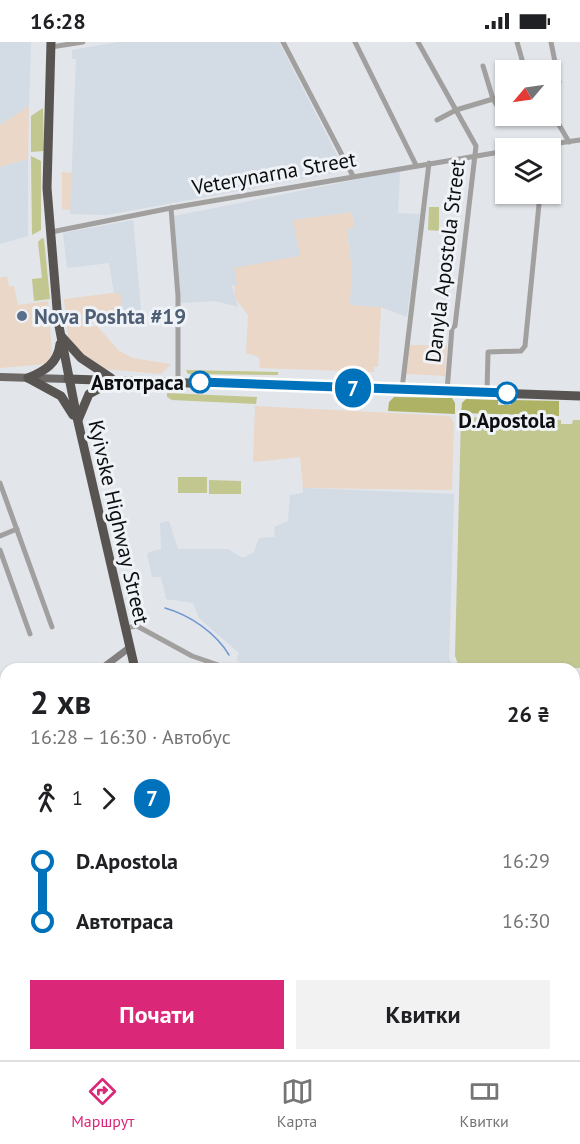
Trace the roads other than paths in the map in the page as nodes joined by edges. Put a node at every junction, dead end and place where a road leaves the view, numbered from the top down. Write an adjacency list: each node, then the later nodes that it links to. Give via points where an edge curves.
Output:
1 (83, 42): 7 (street)
2 (283, 42): 23 (street)
3 (355, 42): 22 (street)
4 (418, 42): 13 (street, Danyla Apostola Street)
5 (517, 42): 8 (street)
6 (551, 42): 9 (street)
7 (51, 45): 26 (highway)
8 (522, 60)
9 (555, 60)
10 (483, 66): 11 (street)
11 (493, 99): 12 (street); 13 (street)
12 (495, 102)
13 (456, 110): 14 (street); 20 (street, Danyla Apostola Street, via 476,146)
14 (437, 120)
15 (561, 126): 17 (street)
16 (580, 140): 17 (street)
17 (569, 142): 18 (street)
18 (561, 144)
19 (495, 153): 20 (street, Veterynarna Street)
20 (475, 156): 21 (street, Veterynarna Street); 34 (street, Danyla Apostola Street)
21 (429, 163): 22 (street, Veterynarna Street); 33 (street)
22 (416, 165): 23 (street, Veterynarna Street)
23 (353, 176): 25 (street, Veterynarna Street)
24 (539, 204): 35 (street, via 525,346 521,351 488,352)
25 (171, 208): 26 (street, Veterynarna Street); 32 (street, via 178,296)
26 (49, 232): 27 (highway)
27 (60, 335): 29 (highway, via 55,361); 30 (highway, Kyivske Highway Street); 31 (highway, via 81,358)
28 (0, 377): 29 (main road)
29 (28, 378): 30 (main road); 37 (highway, via 61,396)
30 (68, 379): 31 (highway); 37 (highway, Kyivske Highway Street)
31 (115, 380): 32 (highway); 37 (highway, via 89,394)
32 (178, 382): 33 (highway)
33 (402, 389): 34 (highway)
34 (447, 391): 35 (highway)
35 (487, 392): 36 (highway)
36 (580, 396)
37 (78, 422): 43 (highway, Kyivske Highway Street)
38 (0, 483): 39 (street)
39 (17, 530): 40 (street); 42 (street)
40 (0, 536)
41 (0, 550): 44 (street)
42 (52, 627)
43 (125, 628): 45 (highway, Kyivske Highway Street); 48 (street, via 137,626)
44 (30, 634)
45 (129, 648): 46 (street); 47 (highway, Kyivske Highway Street)
46 (109, 663)
47 (133, 663)
48 (212, 663)

